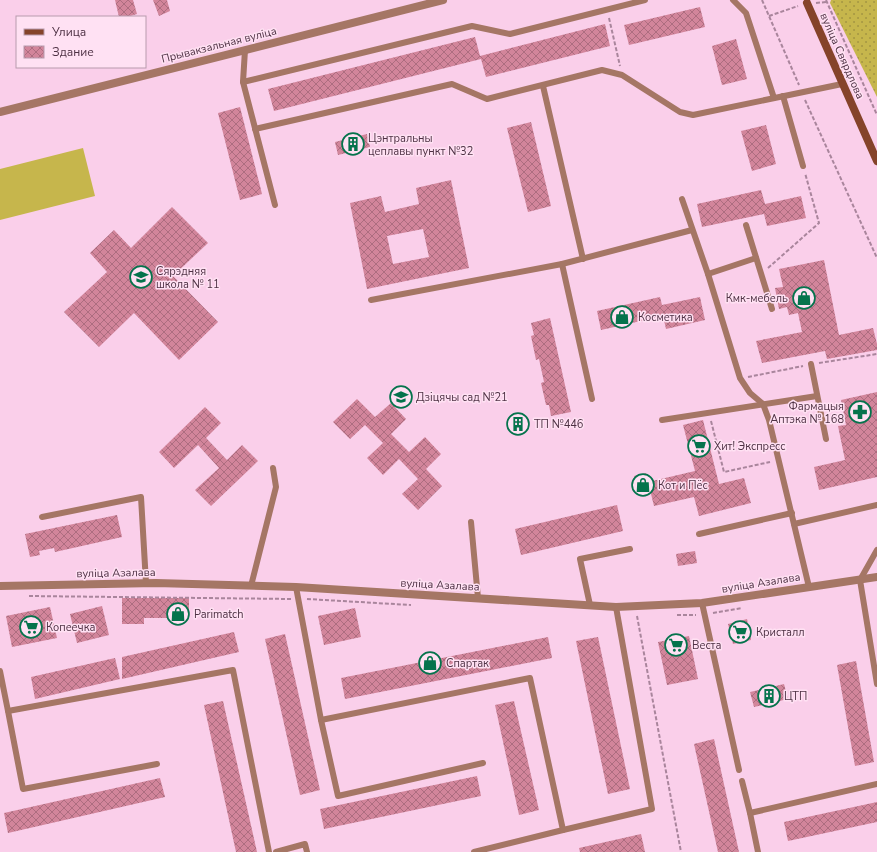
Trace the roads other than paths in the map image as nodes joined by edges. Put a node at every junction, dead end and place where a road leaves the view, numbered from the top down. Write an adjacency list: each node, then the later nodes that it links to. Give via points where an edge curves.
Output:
1 (443, 0): 5 (street, Прывакзальная вуліца)
2 (645, 0): 6 (lane, via 510,34 472,26)
3 (733, 0): 10 (lane, via 746,13)
4 (806, 1): 7 (main road, вуліца Свярдлова)
5 (244, 50): 6 (lane); 11 (street, Прывакзальная вуліца)
6 (243, 82): 12 (lane)
7 (842, 84): 9 (lane); 13 (main road, вуліца Свярдлова)
8 (543, 86): 10 (lane, via 602,70 622,75 680,112 693,116); 12 (lane, via 486,99 452,84); 20 (lane)
9 (783, 96): 10 (lane); 14 (lane)
10 (774, 98)
11 (0, 112)
12 (255, 129): 16 (lane)
13 (877, 162)
14 (803, 166)
15 (682, 199): 18 (lane)
16 (275, 205)
17 (746, 225): 19 (lane)
18 (692, 230): 20 (lane); 22 (lane)
19 (756, 258): 22 (lane); 24 (lane)
20 (583, 259): 21 (lane)
21 (562, 264): 23 (lane); 27 (lane)
22 (708, 274): 28 (lane, via 740,378 750,393)
23 (371, 300)
24 (772, 309)
25 (811, 364): 26 (lane)
26 (817, 396): 28 (lane); 30 (lane)
27 (592, 399)
28 (763, 404): 29 (lane); 33 (lane)
29 (662, 420)
30 (826, 439)
31 (273, 468): 44 (lane, via 276,487)
32 (877, 505): 36 (lane)
33 (792, 513): 36 (lane); 37 (lane)
34 (42, 517): 42 (lane, via 141,496)
35 (471, 522): 47 (lane)
36 (794, 524): 46 (lane)
37 (699, 534)
38 (630, 549): 49 (lane, via 580,559)
39 (877, 550): 41 (lane)
40 (877, 577): 41 (street, вуліца Азалава)
41 (860, 580): 46 (street, вуліца Азалава); 52 (lane)
42 (146, 583): 43 (street, вуліца Азалава); 44 (street, вуліца Азалава)
43 (0, 586)
44 (250, 586): 45 (street, вуліца Азалава)
45 (296, 587): 47 (street, вуліца Азалава); 55 (lane)
46 (809, 587): 48 (street, вуліца Азалава)
47 (478, 598): 49 (street, вуліца Азалава)
48 (702, 603): 50 (street, вуліца Азалава); 58 (lane)
49 (590, 605): 50 (street, вуліца Азалава)
50 (616, 607): 62 (lane, via 652,809)
51 (0, 671): 54 (lane)
52 (876, 675): 53 (lane)
53 (877, 684)
54 (8, 711): 57 (lane, via 24,789); 63 (lane, via 233,670)
55 (321, 720): 56 (lane, via 338,796); 62 (lane, via 530,678)
56 (483, 762)
57 (157, 764)
58 (739, 770)
59 (742, 781): 61 (lane)
60 (877, 784): 61 (lane)
61 (750, 813): 67 (lane)
62 (563, 830): 66 (lane)
63 (269, 852)
64 (276, 852): 65 (lane, via 305,844)
65 (307, 852)
66 (474, 852)
67 (758, 852)

